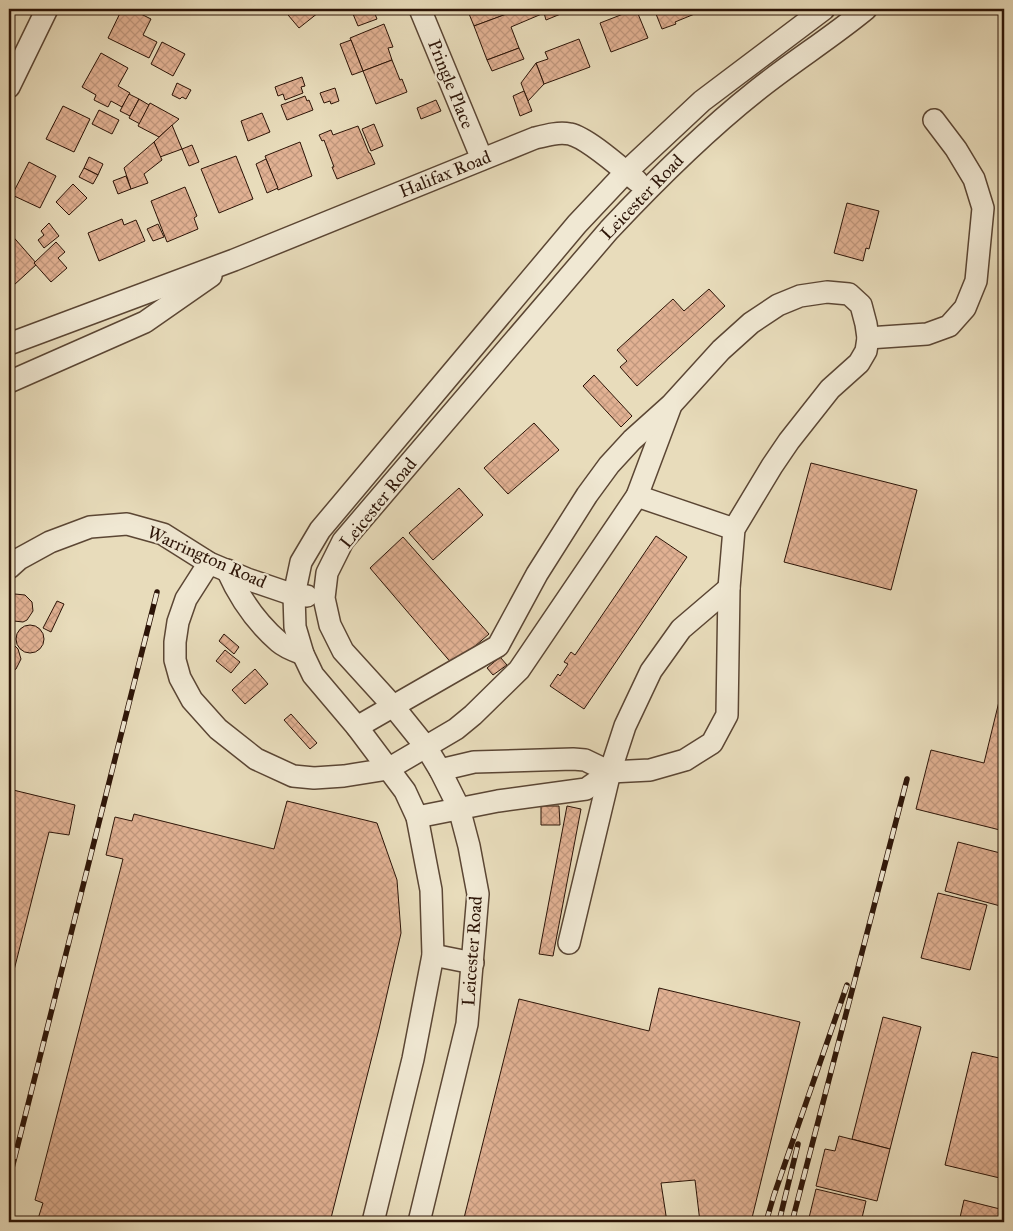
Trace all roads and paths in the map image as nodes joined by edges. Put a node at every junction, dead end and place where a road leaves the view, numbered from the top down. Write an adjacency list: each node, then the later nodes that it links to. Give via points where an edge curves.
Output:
1 (47, 9): 5 (street)
2 (420, 9): 8 (street, Pringle Place)
3 (824, 9): 9 (street, Leicester Road, via 702,101)
4 (866, 9): 10 (street, Leicester Road, via 756,91 696,142)
5 (15, 60): 6 (street)
6 (9, 87)
7 (934, 120): 12 (street, via 974,179 983,208 976,281 965,308 949,326 927,334)
8 (482, 159): 9 (street, Halifax Road, via 535,138 554,133 571,134 589,143); 11 (street, Halifax Road)
9 (626, 172): 10 (street, Halifax Road); 21 (street, Leicester Road, via 577,224 320,530 301,562)
10 (647, 190): 22 (street, Leicester Road, via 609,230 344,541 327,573)
11 (234, 260): 13 (street, Halifax Road); 14 (street, Halifax Road, via 145,322)
12 (868, 338): 15 (street, via 860,305 849,294 826,292 800,296 751,323 721,350); 17 (street, via 866,351 859,363 830,389 789,441)
13 (9, 344)
14 (9, 382)
15 (671, 405): 16 (street); 24 (street, via 632,440 587,495 537,574 498,646)
16 (637, 496): 17 (street); 26 (street, via 519,670 473,715)
17 (734, 529): 20 (street)
18 (218, 566): 19 (street, Warrington Road, via 163,534 127,524 90,527 50,542); 21 (street, Warrington Road); 23 (street, via 271,634 288,648); 27 (street, via 186,599 174,642 180,678 192,700 218,729 256,758 293,776 344,776)
19 (9, 568)
20 (729, 588): 29 (street, via 681,629 650,671 625,726); 29 (street, via 727,715 712,743 685,760 650,770)
21 (294, 595): 22 (street, Warrington Road); 23 (street, Leicester Road, via 295,627)
22 (324, 598): 24 (street, Leicester Road, via 330,624 343,651)
23 (303, 654): 25 (street, Leicester Road, via 314,675)
24 (393, 706): 25 (street); 26 (street, Leicester Road)
25 (357, 727): 27 (street, Leicester Road)
26 (426, 747): 27 (street); 28 (street, Leicester Road)
27 (388, 769): 31 (street, Leicester Road, via 405,791)
28 (440, 770): 29 (street, via 474,762 574,759 585,760); 30 (street, Leicester Road)
29 (610, 772): 30 (street, via 586,789); 32 (street)
30 (459, 808): 31 (street); 34 (street, Leicester Road, via 478,894)
31 (417, 817): 33 (street, Leicester Road, via 431,890)
32 (569, 943)
33 (433, 955): 34 (street); 35 (street, Leicester Road, via 413,1059)
34 (473, 963): 36 (street, Leicester Road, via 467,1024)
35 (373, 1222)
36 (419, 1222)

